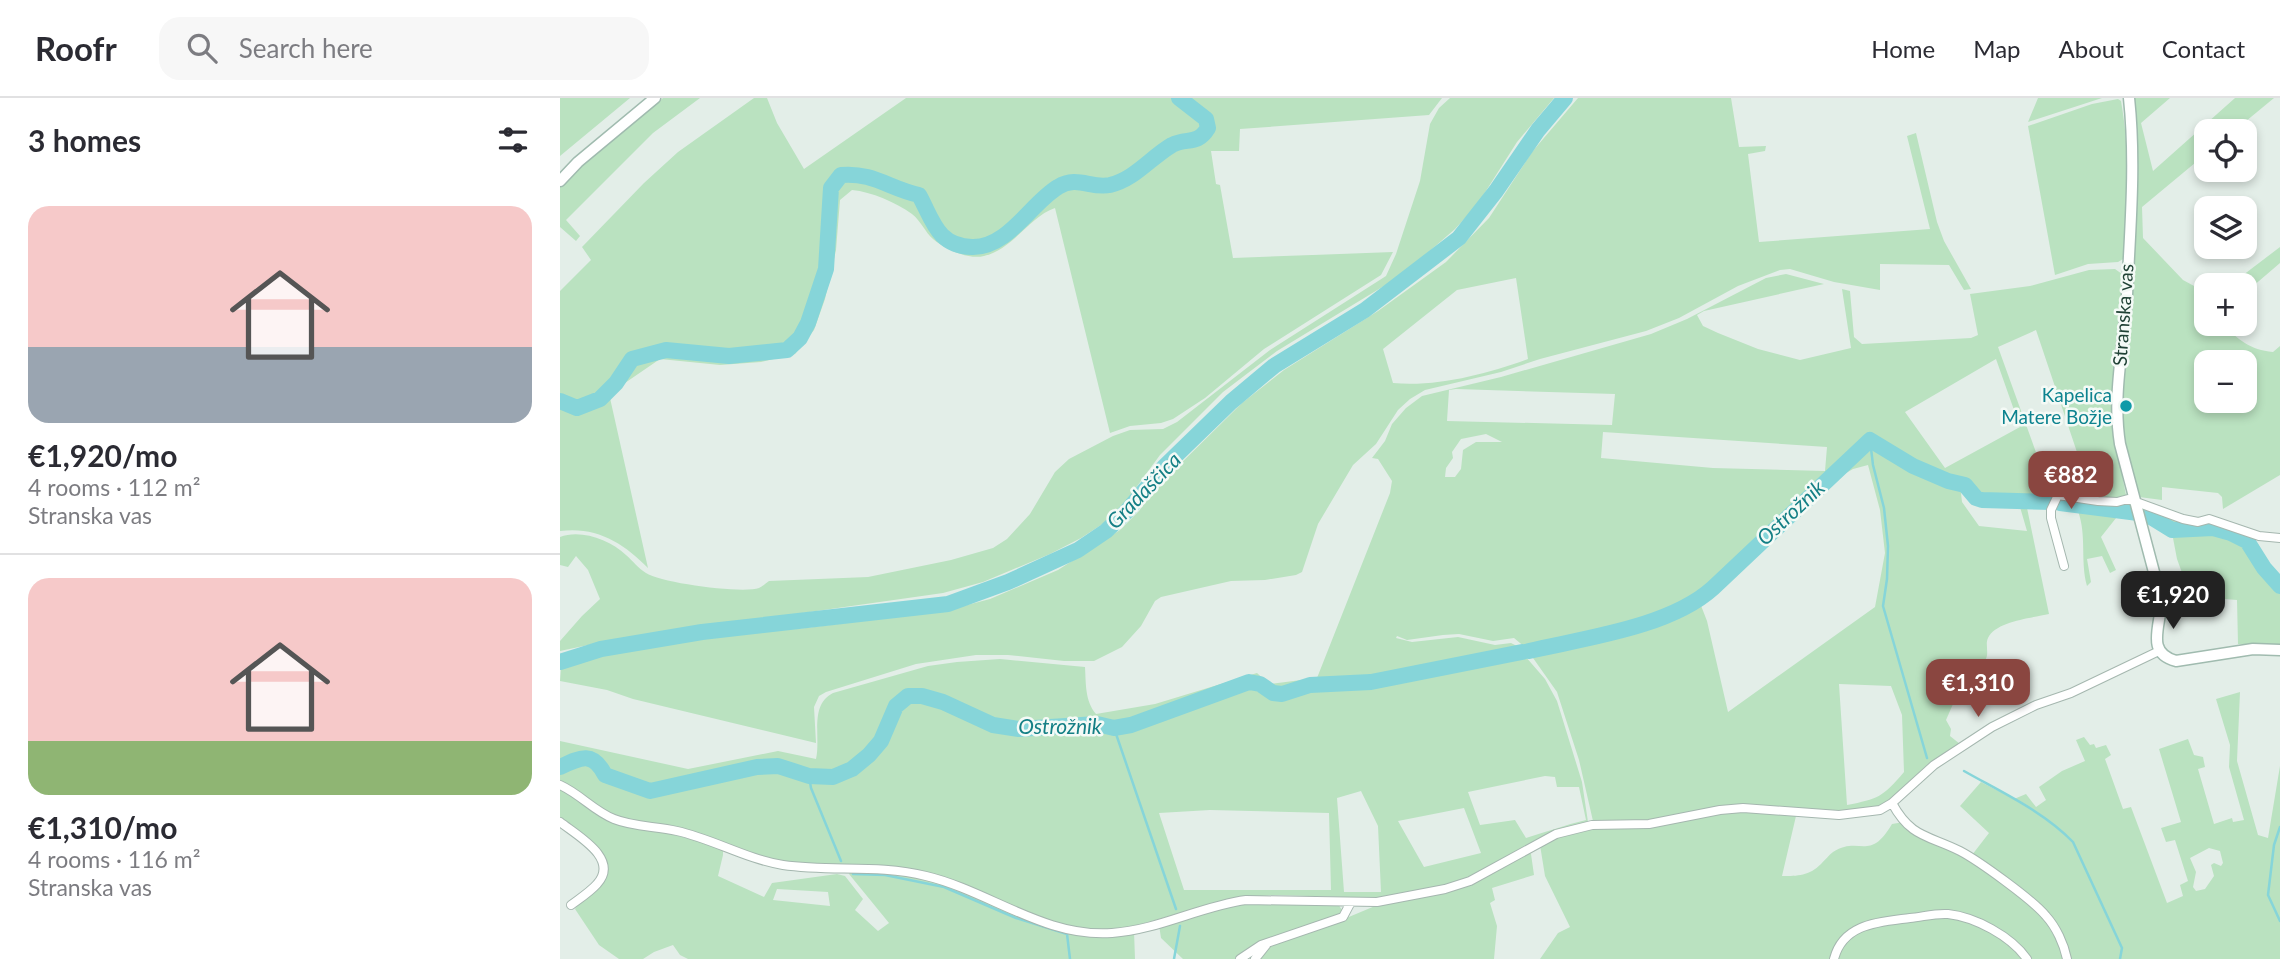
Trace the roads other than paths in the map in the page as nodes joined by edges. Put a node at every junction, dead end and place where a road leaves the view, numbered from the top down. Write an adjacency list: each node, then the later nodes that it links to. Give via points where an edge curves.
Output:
1 (655, 98): 3 (street)
2 (2129, 98): 4 (street, Stranska vas, via 2132,175 2127,295 2116,401 2120,444)
3 (560, 181)
4 (2137, 509): 5 (street, via 2198,522 2210,519 2259,536); 6 (street, via 2128,499 2098,501 2058,495 2051,518); 8 (street, Stranska vas, via 2159,591)
5 (2280, 538)
6 (2064, 566)
7 (2280, 650): 8 (street, via 2253,649 2176,661)
8 (2159, 651): 10 (street, via 2000,722 1934,765)
9 (560, 785): 12 (street, via 616,820 702,838 758,860 813,869 884,868 925,875 1068,930 1113,933 1246,900)
10 (1892, 803): 12 (street, via 1863,814 1743,808 1649,824 1592,825 1556,834 1470,881 1445,889 1377,902); 19 (street, via 1912,829 1973,859 2044,913)
11 (560, 822): 13 (street, via 584,840 605,866 599,883)
12 (1351, 902): 14 (street, via 1343,916)
13 (571, 905)
14 (1269, 942): 15 (street); 16 (street)
15 (1240, 959)
16 (1255, 959)
17 (1834, 959): 18 (street, via 1854,930 1871,923 1949,914 1998,932 2019,947)
18 (2026, 959)
19 (2067, 959)

